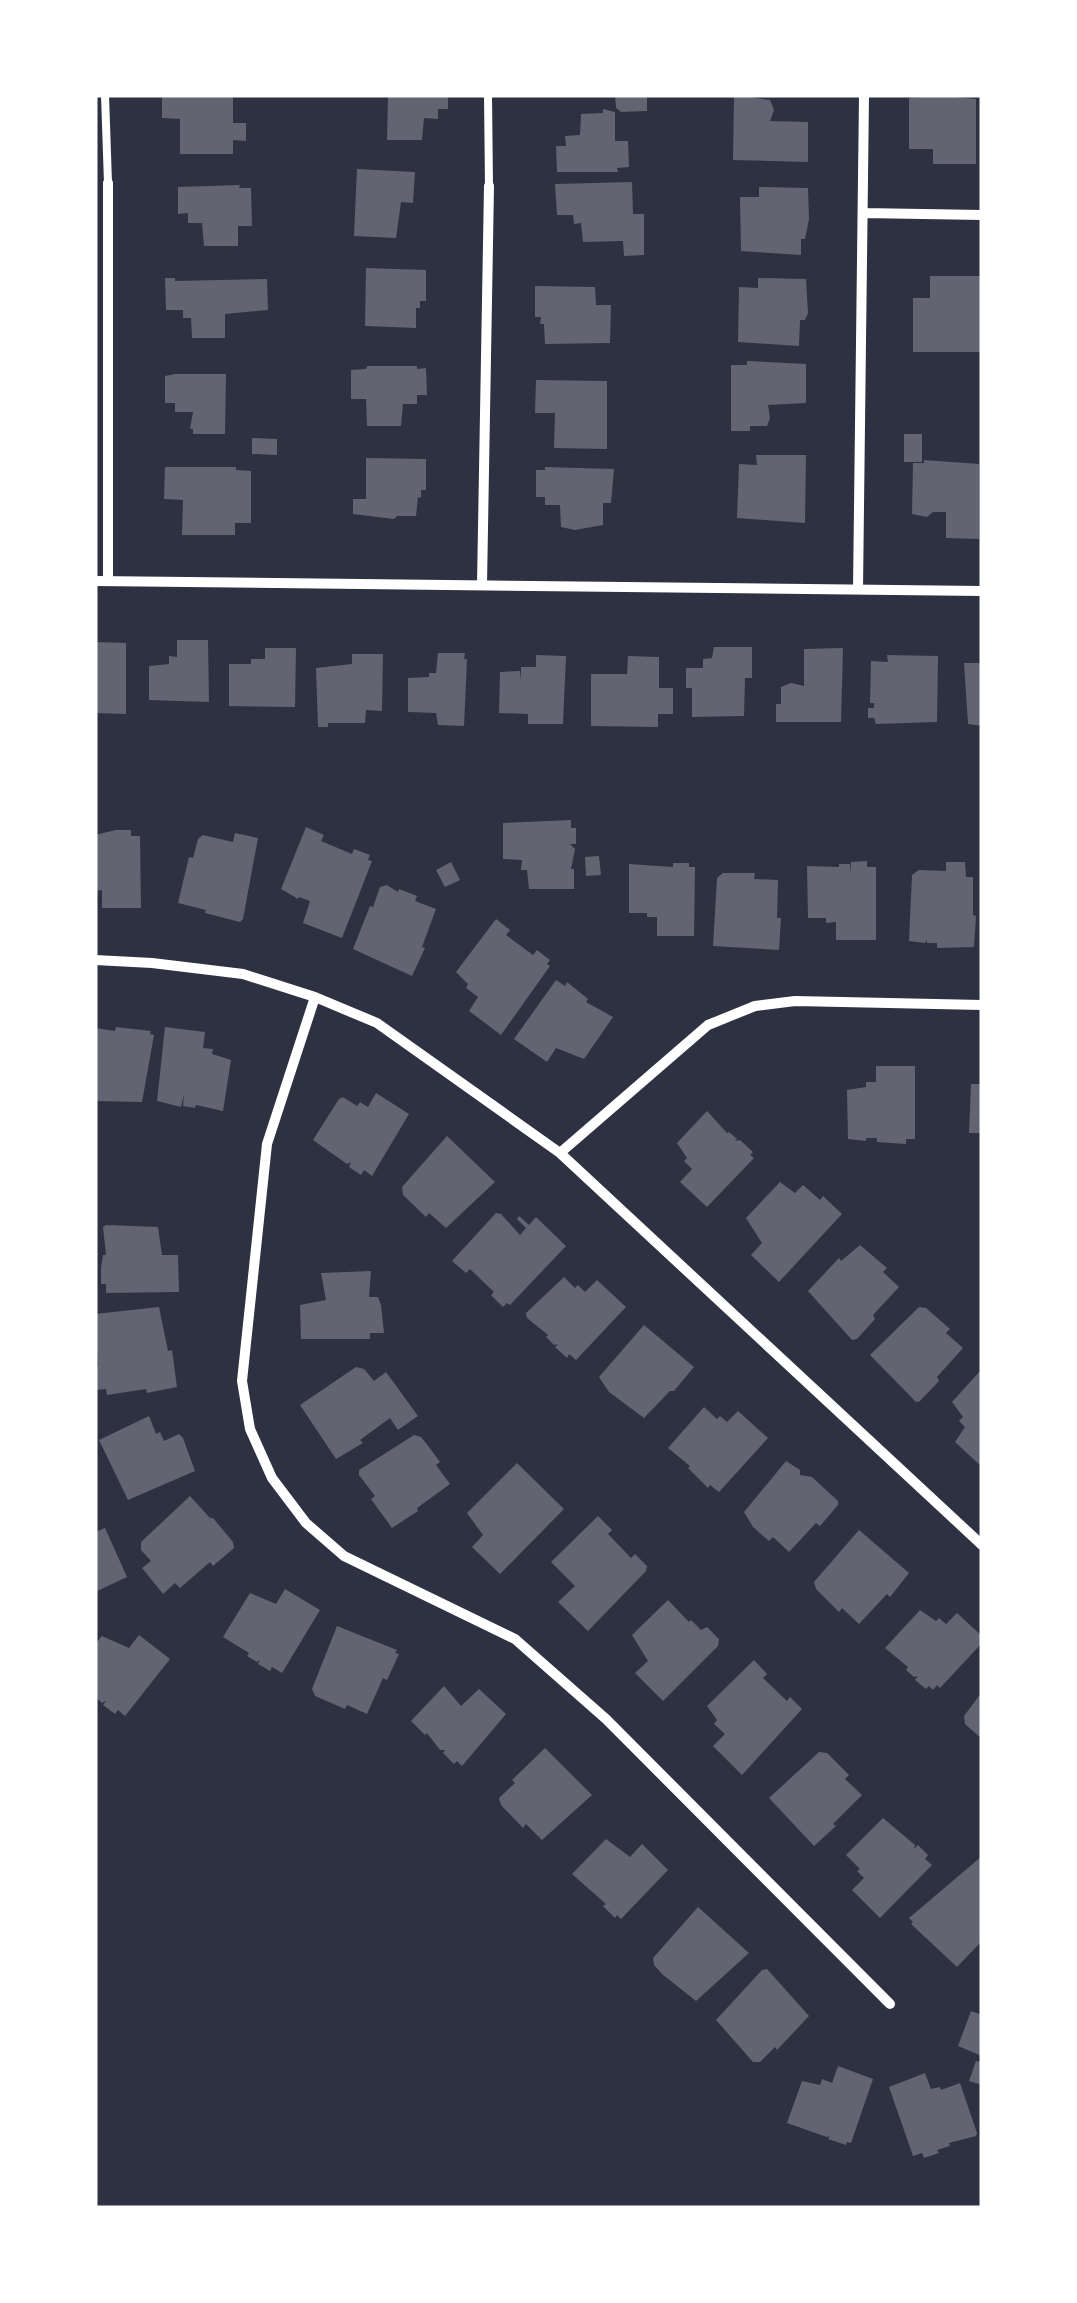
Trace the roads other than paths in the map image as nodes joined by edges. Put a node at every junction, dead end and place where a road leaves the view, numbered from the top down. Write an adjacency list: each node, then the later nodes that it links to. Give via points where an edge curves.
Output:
1 (106, 95): 4 (lane)
2 (488, 95): 5 (lane)
3 (864, 95): 6 (street)
4 (108, 182): 8 (street)
5 (489, 186): 9 (street)
6 (864, 213): 7 (street); 10 (street)
7 (982, 215)
8 (101, 581): 9 (street)
9 (482, 585): 10 (street)
10 (858, 589): 11 (street)
11 (982, 591)
12 (95, 960): 13 (street, via 243,974)
13 (315, 996): 15 (street, via 378,1023); 17 (street, via 267,1144 242,1381 250,1429 272,1478 306,1524 344,1556 516,1639 606,1719)
14 (982, 1005): 15 (street, via 795,1000 755,1006 708,1025)
15 (560, 1154): 16 (street)
16 (982, 1545)
17 (890, 2004)

